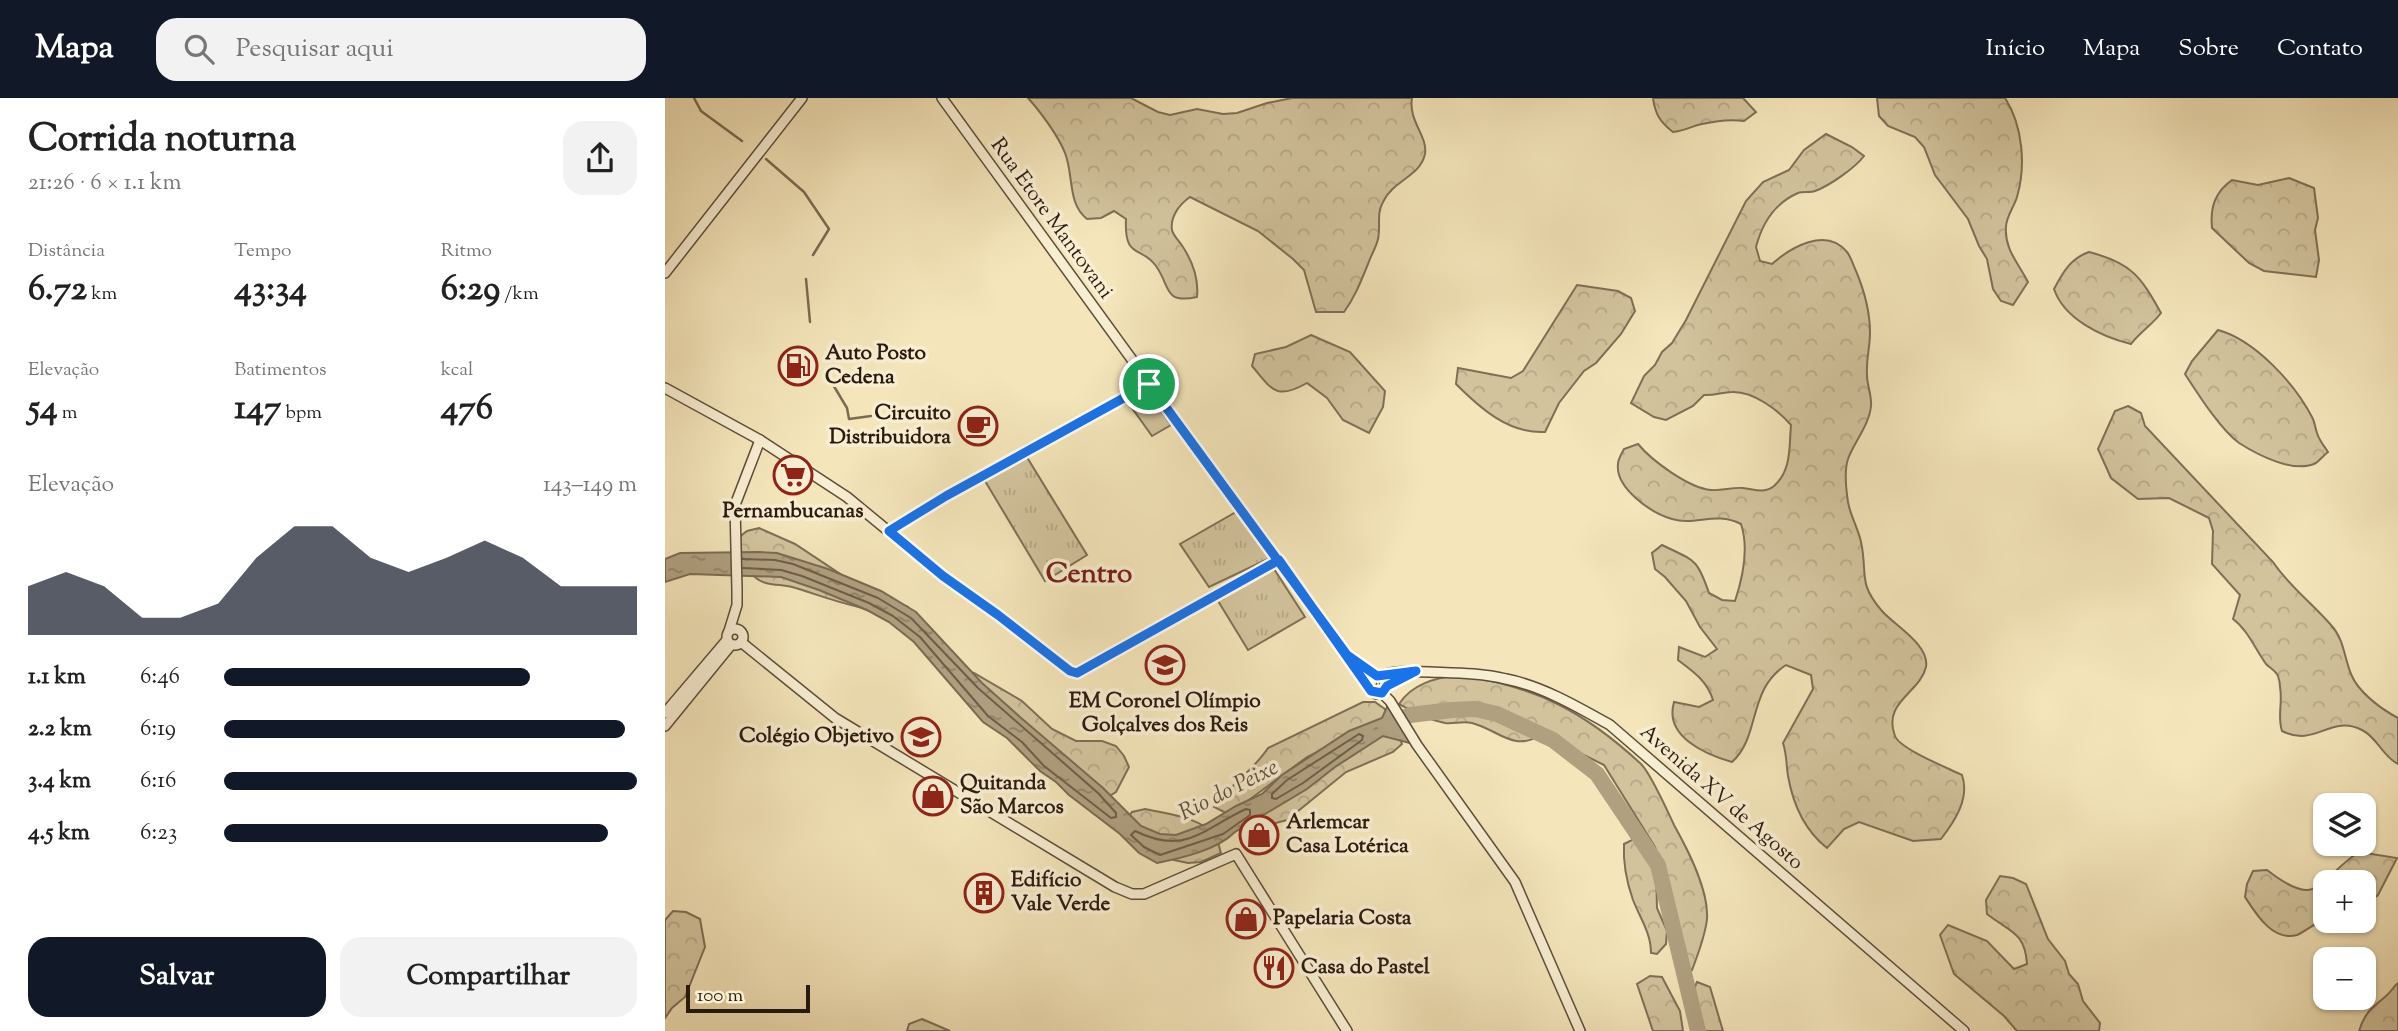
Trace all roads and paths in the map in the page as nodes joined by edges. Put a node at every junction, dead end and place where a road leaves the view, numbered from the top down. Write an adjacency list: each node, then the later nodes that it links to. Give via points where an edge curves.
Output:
1 (802, 98): 3 (street)
2 (942, 98): 4 (street, Rua Etore Mantovani)
3 (665, 273)
4 (1149, 384): 7 (street); 8 (street, Rua Etore Mantovani)
5 (665, 388): 6 (street)
6 (760, 440): 7 (street); 9 (street, via 735,505)
7 (889, 531): 8 (street, via 1077,673)
8 (1279, 560): 10 (street, Rua Etore Mantovani)
9 (734, 639): 15 (street); 16 (street); 17 (street, via 835,718 1115,887 1145,894 1236,854)
10 (1347, 655): 12 (street); 13 (street, Rua Etore Mantovani)
11 (1416, 671): 12 (street, Avenida XV de Agosto); 14 (street, Avenida XV de Agosto); 19 (street, Avenida XV de Agosto, via 1508,679 1610,725)
12 (1378, 676): 13 (street); 14 (street, via 1386,681)
13 (1369, 686): 14 (street, via 1374,693)
14 (1384, 689): 18 (street, via 1417,745 1515,882)
15 (665, 713)
16 (665, 726)
17 (1347, 1031)
18 (1580, 1031)
19 (1964, 1031)

